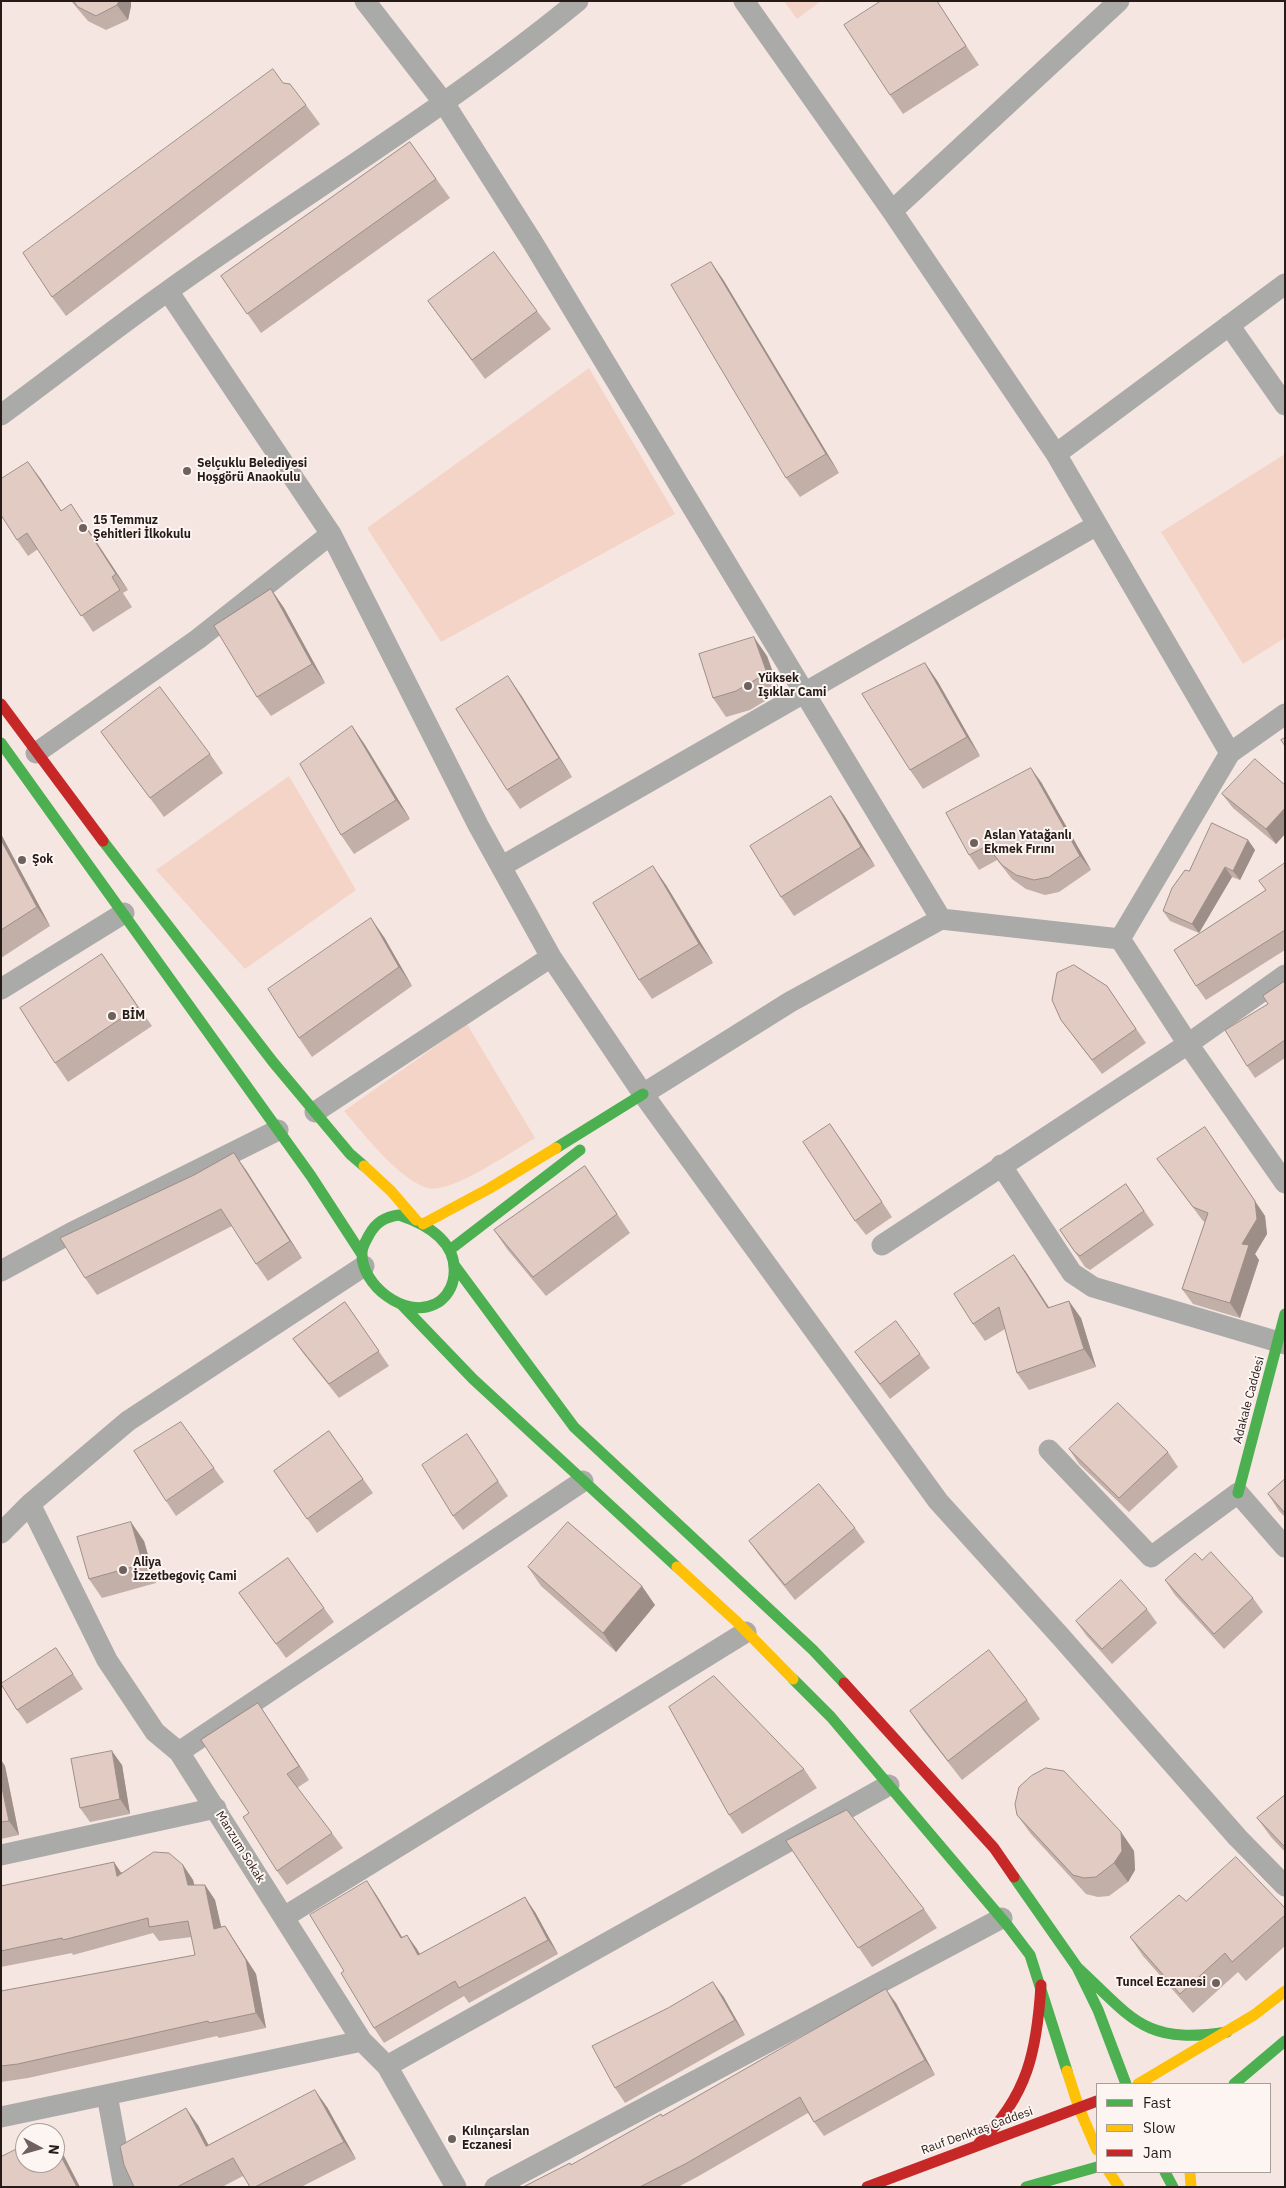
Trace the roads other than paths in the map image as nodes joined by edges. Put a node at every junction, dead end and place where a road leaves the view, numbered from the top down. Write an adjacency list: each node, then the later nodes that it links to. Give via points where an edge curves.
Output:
1 (365, 1): 5 (street)
2 (578, 1): 5 (street)
3 (744, 1): 6 (street)
4 (1119, 1): 6 (street)
5 (444, 103): 8 (street); 15 (street, via 533,243)
6 (892, 211): 12 (street)
7 (1285, 284): 9 (street)
8 (168, 291): 11 (street); 14 (street)
9 (1230, 325): 10 (street); 12 (street)
10 (1285, 405)
11 (1, 415)
12 (1056, 454): 13 (street)
13 (1096, 525): 15 (street); 20 (street)
14 (331, 534): 19 (street, via 198,638); 22 (street, via 478,826)
15 (805, 693): 22 (street); 24 (street)
16 (1, 704): 19 (street)
17 (1285, 714): 20 (street)
18 (1, 743): 21 (street)
19 (36, 753): 31 (street)
20 (1230, 754): 25 (street)
21 (9, 768): 23 (street)
22 (502, 866): 26 (street)
23 (124, 913): 28 (street); 32 (street)
24 (941, 919): 25 (street); 30 (street, via 790,1002)
25 (1120, 939): 29 (street)
26 (552, 957): 30 (street); 31 (street)
27 (1285, 975): 29 (street)
28 (1, 990)
29 (1188, 1044): 33 (street); 34 (street)
30 (643, 1094): 35 (street, via 490,1188); 37 (street, via 592,1141); 55 (street, via 938,1501 1238,1838)
31 (315, 1112): 35 (street, via 350,1154)
32 (278, 1130): 38 (street); 40 (street, via 71,1232)
33 (1001, 1165): 36 (street); 43 (street, via 1072,1273 1093,1287)
34 (1285, 1183)
35 (420, 1222): 37 (street, via 436,1231); 38 (street, via 399,1215 385,1217 373,1226)
36 (882, 1245)
37 (451, 1249): 39 (street)
38 (363, 1260): 41 (street, via 380,1288); 47 (street, via 128,1421)
39 (455, 1266): 41 (street, via 451,1287 443,1301 429,1307 414,1308); 58 (street, via 574,1427 812,1650 994,1848)
40 (1, 1271)
41 (402, 1304): 45 (street, via 473,1379)
42 (1285, 1314): 43 (street, Adakale Caddesi)
43 (1282, 1343): 46 (street, Adakale Caddesi)
44 (1049, 1450): 46 (street, via 1151,1557)
45 (583, 1481): 50 (street); 51 (street)
46 (1238, 1493): 49 (street)
47 (30, 1504): 48 (street); 51 (street, Manzum Sokak, via 108,1660 155,1732)
48 (1, 1534)
49 (1285, 1547)
50 (746, 1632): 52 (street, via 831,1717); 56 (street)
51 (179, 1752): 53 (street, Manzum Sokak)
52 (889, 1785): 57 (street); 64 (street)
53 (216, 1808): 54 (street); 56 (street, Manzum Sokak)
54 (1, 1856)
55 (1285, 1886)
56 (284, 1917): 63 (street, Manzum Sokak)
57 (1002, 1918): 59 (street, via 1030,1955); 80 (street)
58 (1078, 1967): 61 (street, via 1136,2021 1152,2030 1183,2036); 65 (street)
59 (1041, 1985): 70 (street); 72 (street, via 1035,2048 1025,2082 999,2124)
60 (1285, 1991): 61 (street)
61 (1227, 2032): 66 (street)
62 (1285, 2040): 67 (street)
63 (362, 2041): 64 (street, Manzum Sokak); 68 (street)
64 (387, 2066): 79 (street, Manzum Sokak)
65 (1126, 2083)
66 (1140, 2083)
67 (1235, 2083)
68 (107, 2094): 71 (street); 78 (street)
69 (1096, 2101): 70 (street, Rauf Denktaş Caddesi)
70 (1080, 2108): 72 (street, Rauf Denktaş Caddesi); 73 (street)
71 (1, 2117)
72 (973, 2148): 81 (street, Rauf Denktaş Caddesi)
73 (1096, 2148)
74 (1096, 2167): 82 (street)
75 (1110, 2173): 83 (street)
76 (1165, 2173): 84 (street)
77 (1190, 2173): 85 (street)
78 (124, 2187)
79 (456, 2187)
80 (495, 2187)
81 (867, 2187)
82 (1026, 2187)
83 (1119, 2187)
84 (1172, 2187)
85 (1191, 2187)

